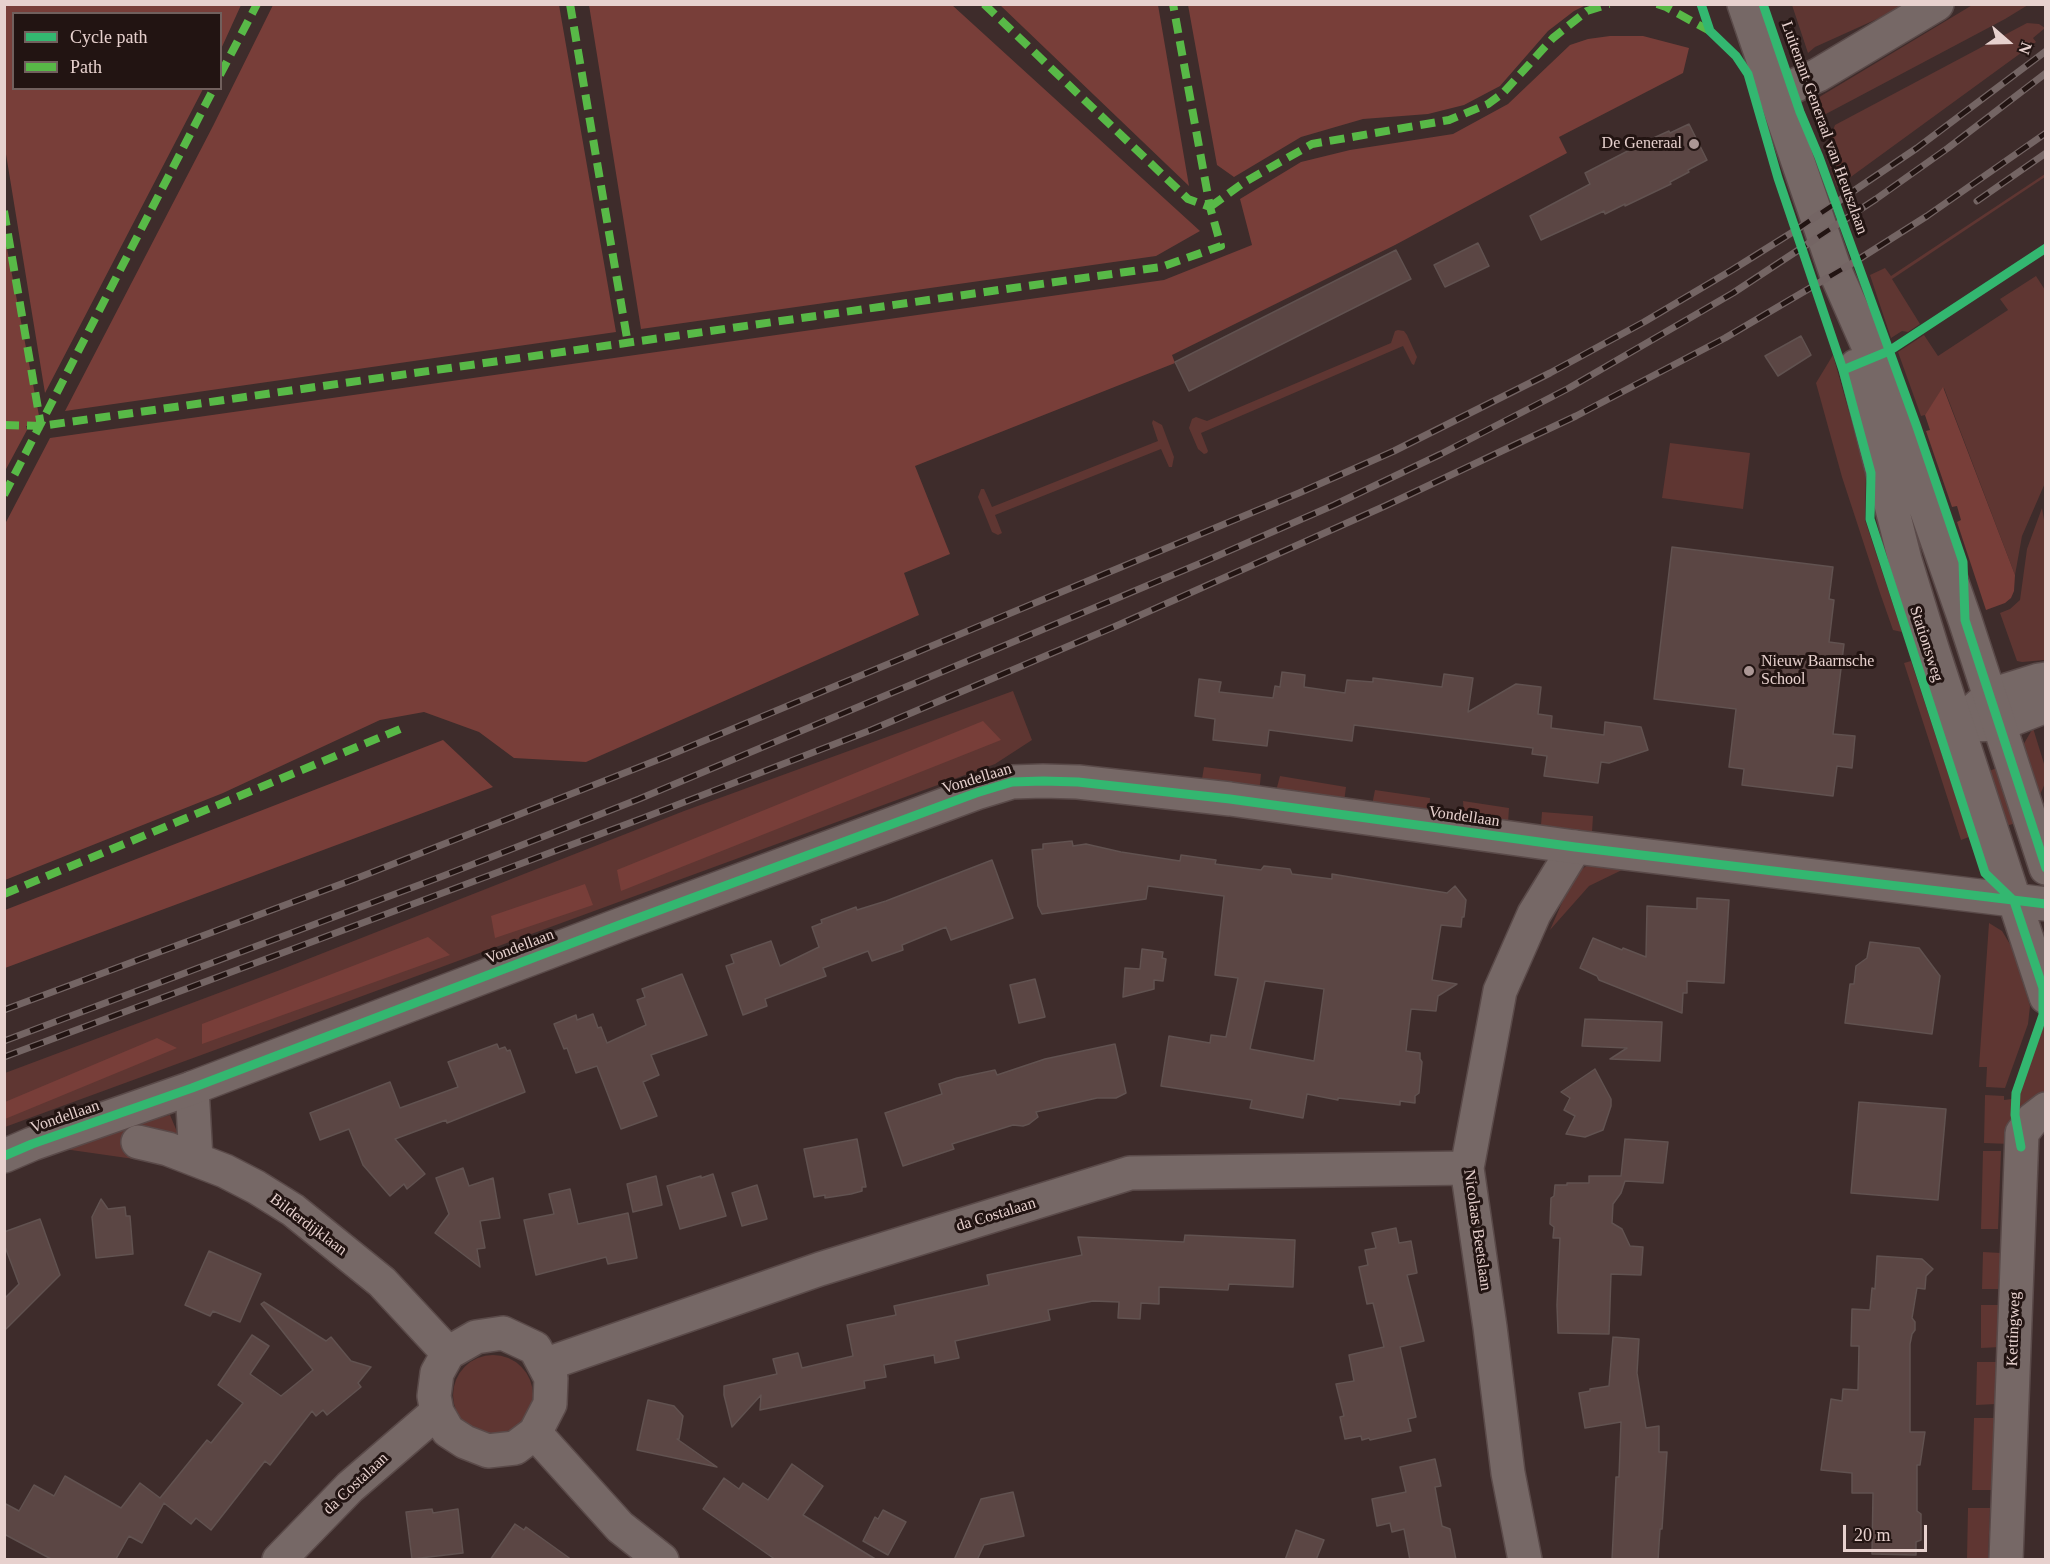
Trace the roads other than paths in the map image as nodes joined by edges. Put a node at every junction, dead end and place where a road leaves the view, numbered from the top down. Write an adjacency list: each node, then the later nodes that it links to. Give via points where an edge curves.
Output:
1 (1744, 4): 3 (street, Luitenant Generaal van Heutszlaan)
2 (1937, 4): 3 (street, via 1818,75)
3 (1774, 95): 4 (street, Luitenant Generaal van Heutszlaan)
4 (1836, 273): 7 (street, via 1873,357); 8 (street, Stationsweg, via 1905,560)
5 (2046, 679): 7 (street)
6 (2046, 706): 7 (street)
7 (1995, 710): 8 (street); 10 (street)
8 (1957, 725): 11 (street, Stationsweg)
9 (1575, 847): 11 (street, Vondellaan); 13 (street, Vondellaan, via 1208,797 1078,782 1012,782 644,916); 18 (street, Nicolaas Beetslaan, via 1534,914 1500,991)
10 (2046, 868)
11 (2030, 902): 12 (street, Stationsweg)
12 (2046, 997)
13 (192, 1088): 16 (street, Vondellaan); 17 (street)
14 (2046, 1109): 26 (street, Kettingweg, via 2022,1133)
15 (138, 1142): 17 (street, Bilderdijklaan)
16 (4, 1156)
17 (196, 1159): 19 (street, Bilderdijklaan, via 256,1187 293,1210 382,1282)
18 (1467, 1168): 20 (street, da Costalaan, via 1130,1173 820,1269); 25 (street, Nicolaas Beetslaan, via 1508,1473)
19 (448, 1353): 20 (street, via 476,1337 503,1333 535,1348); 21 (street, via 437,1373)
20 (544, 1365): 22 (street, via 551,1378 550,1404)
21 (437, 1412): 22 (street, via 447,1431 488,1451 515,1448); 23 (street, da Costalaan, via 350,1487)
22 (536, 1433): 24 (street, via 620,1527)
23 (279, 1560)
24 (662, 1560)
25 (1526, 1560)
26 (2006, 1560)

